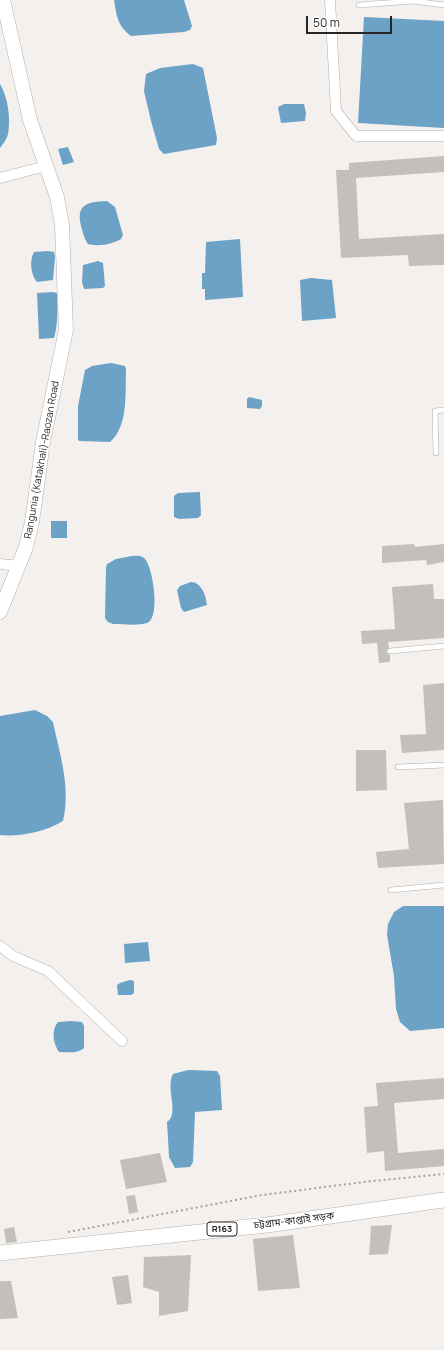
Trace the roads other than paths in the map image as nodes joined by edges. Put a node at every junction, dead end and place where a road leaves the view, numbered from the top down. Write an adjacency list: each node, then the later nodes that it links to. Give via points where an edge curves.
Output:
1 (3, 0): 6 (main road, Rangunia (Katakhali)-Raozan Road, via 30,120)
2 (330, 0): 5 (street, via 336,111 356,136)
3 (359, 5): 4 (lane, via 413,1)
4 (444, 5)
5 (444, 136)
6 (46, 166): 7 (street); 11 (main road, Rangunia (Katakhali)-Raozan Road, via 57,197 62,225 66,330 43,442 32,522)
7 (0, 178)
8 (444, 410): 9 (lane, via 435,411)
9 (436, 453)
10 (0, 564): 11 (street)
11 (19, 566): 12 (main road, Rangunia (Katakhali)-Raozan Road)
12 (0, 612)
13 (444, 646): 14 (lane)
14 (390, 651)
15 (444, 764): 16 (lane)
16 (398, 767)
17 (444, 885): 18 (lane)
18 (391, 890)
19 (0, 946): 20 (street, via 13,956 48,971)
20 (122, 1041)
21 (444, 1200): 22 (main road, চট্টগ্রাম-কাপ্তাই সড়ক / R163, via 267,1225)
22 (0, 1253)

